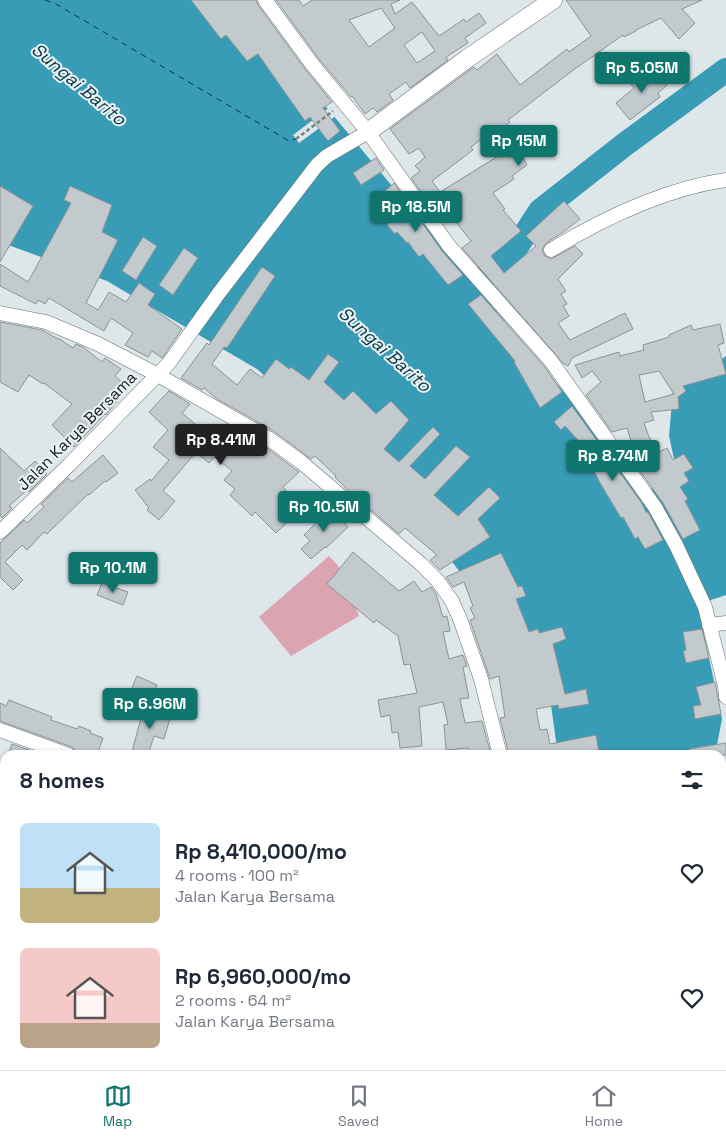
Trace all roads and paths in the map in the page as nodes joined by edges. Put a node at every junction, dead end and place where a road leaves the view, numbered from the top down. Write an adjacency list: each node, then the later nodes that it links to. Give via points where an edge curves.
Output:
1 (265, 0): 3 (street)
2 (552, 0): 4 (street)
3 (344, 102): 4 (street); 5 (path)
4 (365, 134): 9 (street, Jalan Karya Bersama, via 316,165); 12 (street, via 449,246 551,361 609,441 655,507 676,545 705,607)
5 (296, 139)
6 (726, 180): 7 (street, via 692,186 630,209)
7 (551, 250)
8 (0, 312): 9 (street, via 46,322)
9 (158, 375): 10 (street, Jalan Karya Bersama); 16 (street, via 285,450 437,580 460,619 481,679)
10 (0, 532)
11 (726, 623): 12 (street)
12 (709, 625): 13 (street)
13 (726, 698)
14 (0, 730): 15 (street)
15 (55, 750)
16 (499, 750)

